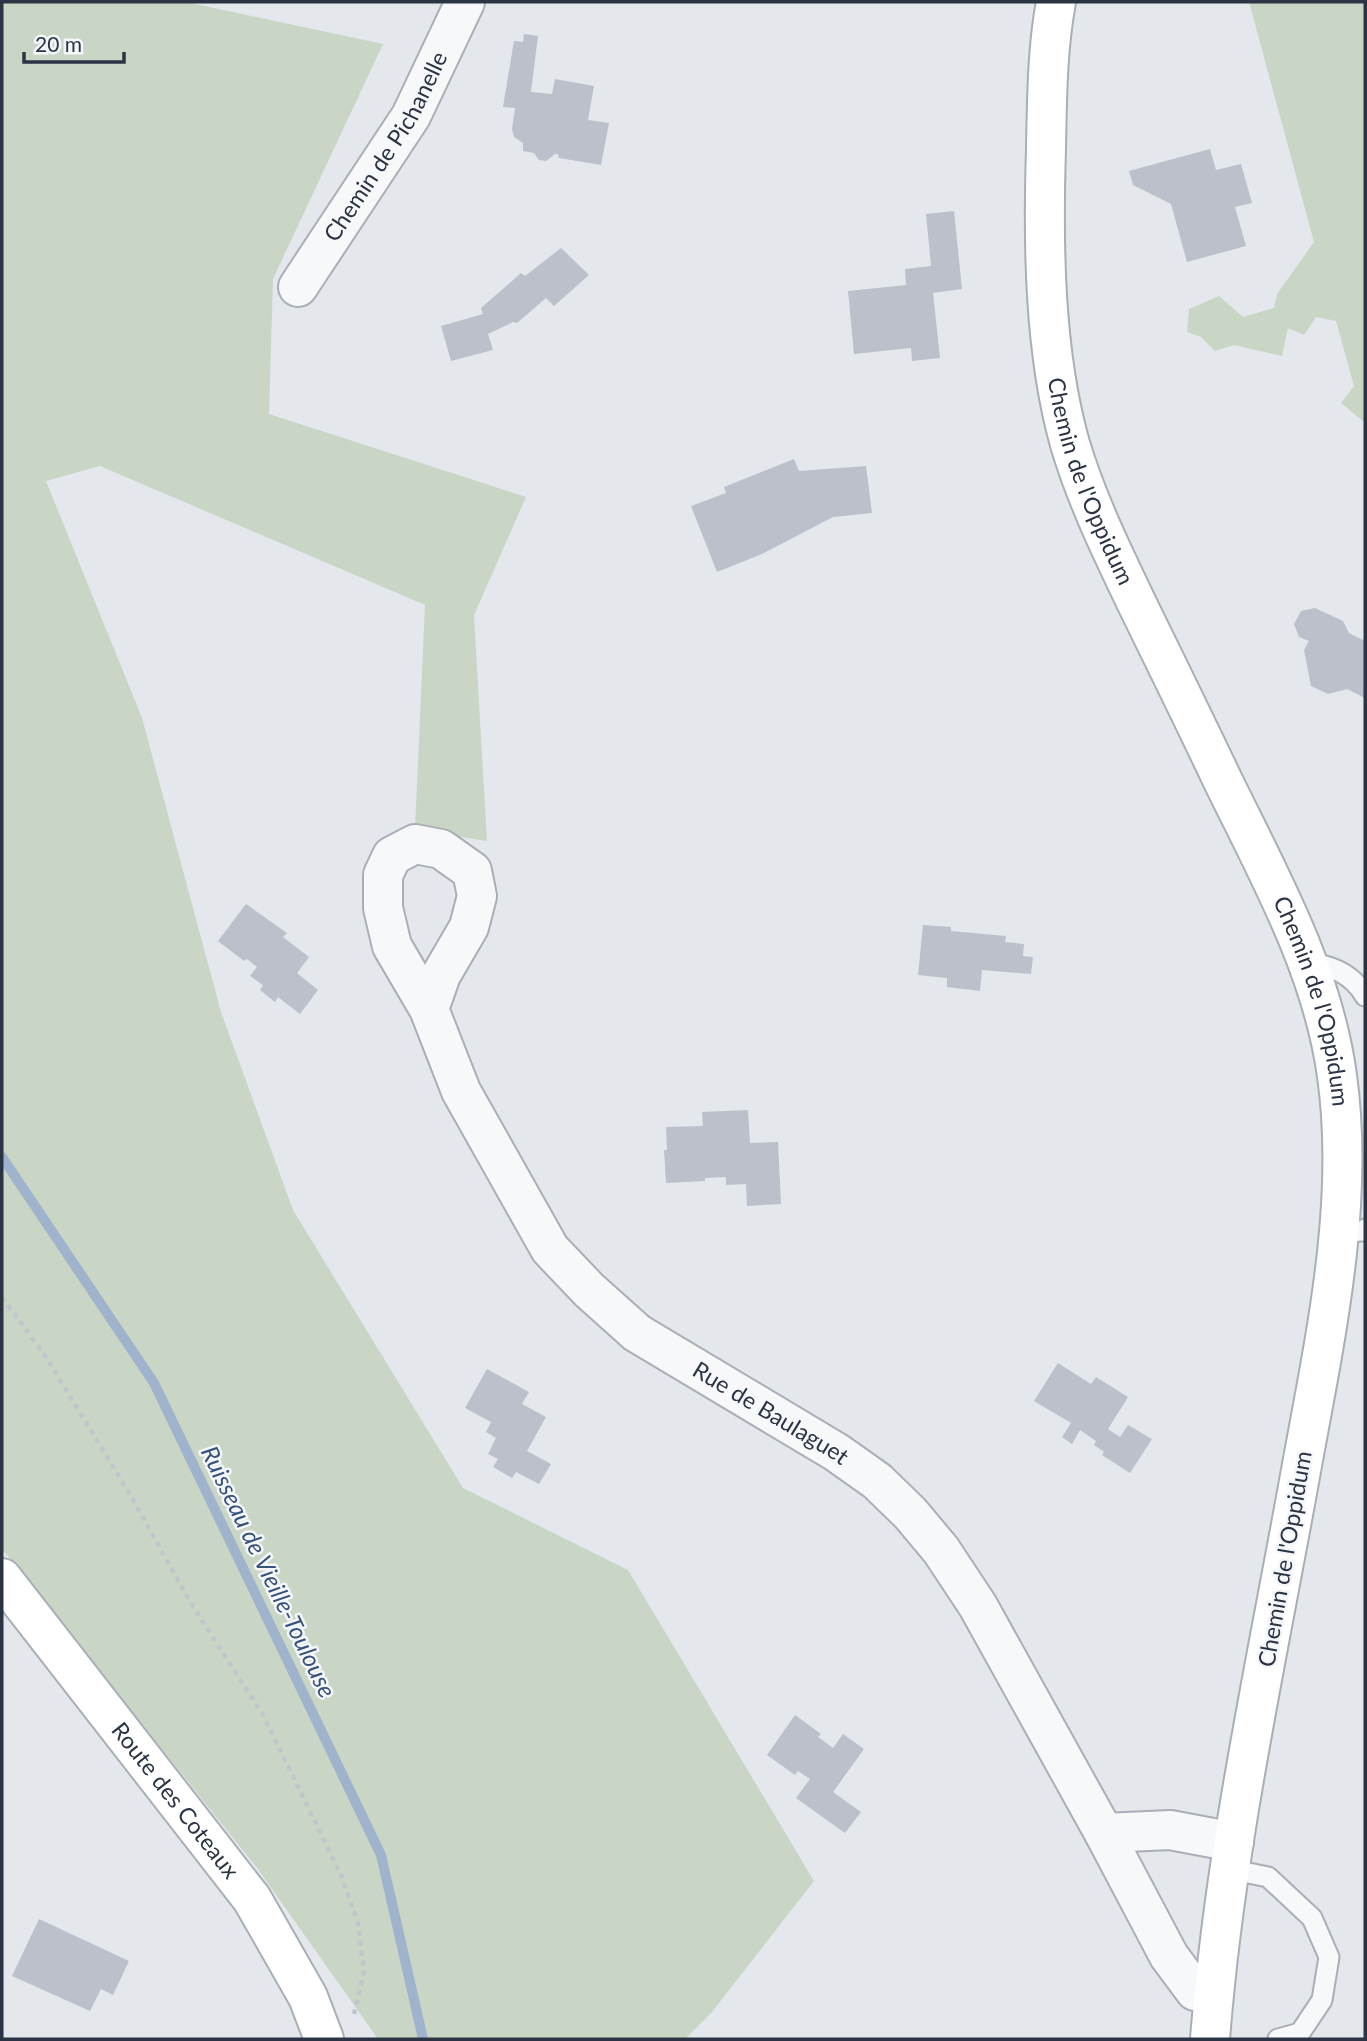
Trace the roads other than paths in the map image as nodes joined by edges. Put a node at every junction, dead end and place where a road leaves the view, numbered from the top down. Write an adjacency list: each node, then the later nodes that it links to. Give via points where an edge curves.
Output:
1 (465, 2): 3 (street, Chemin de Pichanelle, via 411,116)
2 (1056, 2): 4 (street, Chemin de l'Oppidum, via 1047,78 1044,204 1049,312 1070,442 1122,573 1279,895)
3 (298, 287)
4 (1307, 963): 5 (lane, via 1326,964 1357,982); 7 (street, Chemin de l'Oppidum, via 1319,993 1337,1072)
5 (1365, 996)
6 (429, 1009): 9 (street, Rue de Baulaguet, via 461,1091 550,1249 636,1333 836,1452 877,1481 909,1513 941,1550 978,1606)
7 (1352, 1230): 10 (street, Chemin de l'Oppidum, via 1318,1378)
8 (2, 1578): 12 (street, Route des Coteaux, via 252,1899 308,1997)
9 (1104, 1833): 10 (street, via 1170,1830); 11 (street, Rue de Baulaguet, via 1169,1956 1195,1991)
10 (1231, 1856): 11 (street, Chemin de l'Oppidum); 14 (lane, via 1268,1877 1312,1918 1329,1957 1322,2000 1300,2033)
11 (1213, 1994): 13 (street, Chemin de l'Oppidum)
12 (339, 2029)
13 (1210, 2039)
14 (1278, 2039)

